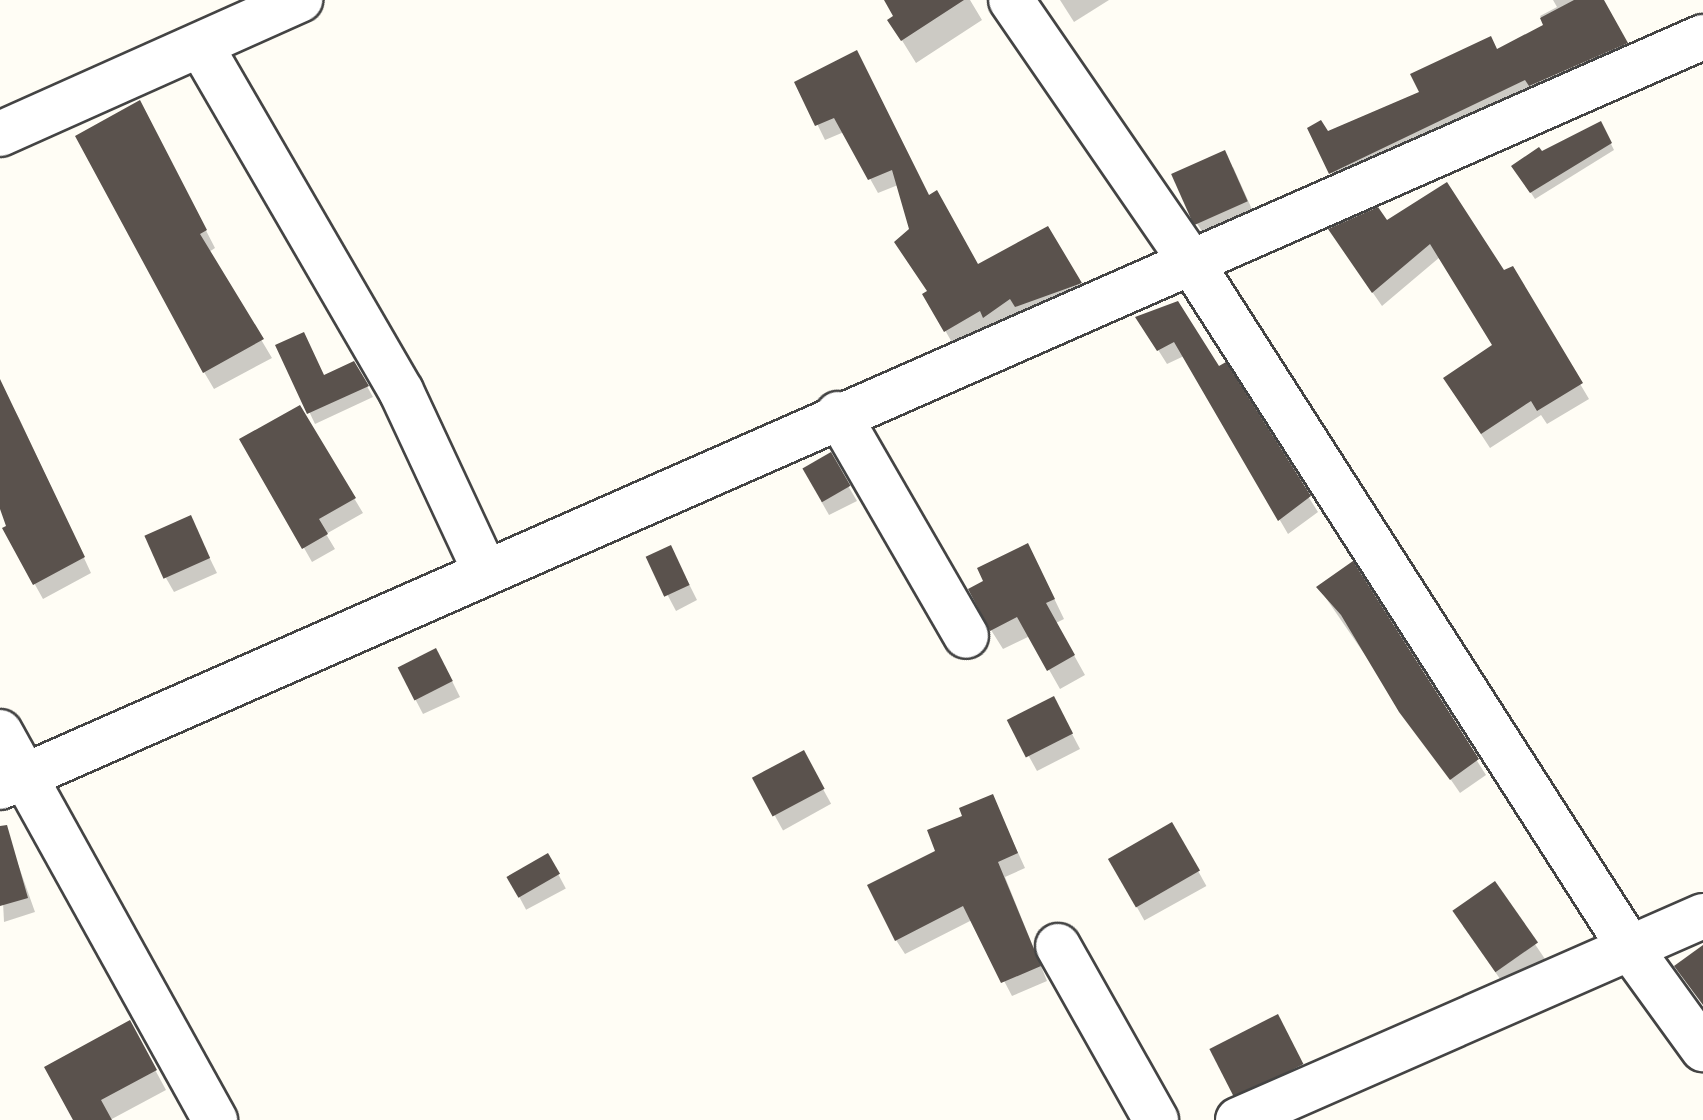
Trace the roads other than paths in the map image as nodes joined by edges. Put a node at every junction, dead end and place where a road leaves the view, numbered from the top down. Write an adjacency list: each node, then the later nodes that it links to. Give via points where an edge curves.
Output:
1 (300, 0): 4 (street)
2 (1011, 0): 6 (street)
3 (1703, 37): 6 (street)
4 (201, 46): 5 (street); 8 (street, via 401,391)
5 (0, 134)
6 (1189, 259): 7 (street); 14 (street)
7 (838, 414): 8 (street); 9 (street)
8 (485, 571): 11 (street)
9 (966, 636)
10 (0, 732): 11 (street)
11 (12, 781): 16 (street)
12 (1703, 916): 14 (street)
13 (1058, 946): 17 (street)
14 (1630, 948): 15 (street); 18 (street)
15 (1703, 1049)
16 (215, 1120)
17 (1156, 1120)
18 (1238, 1120)

